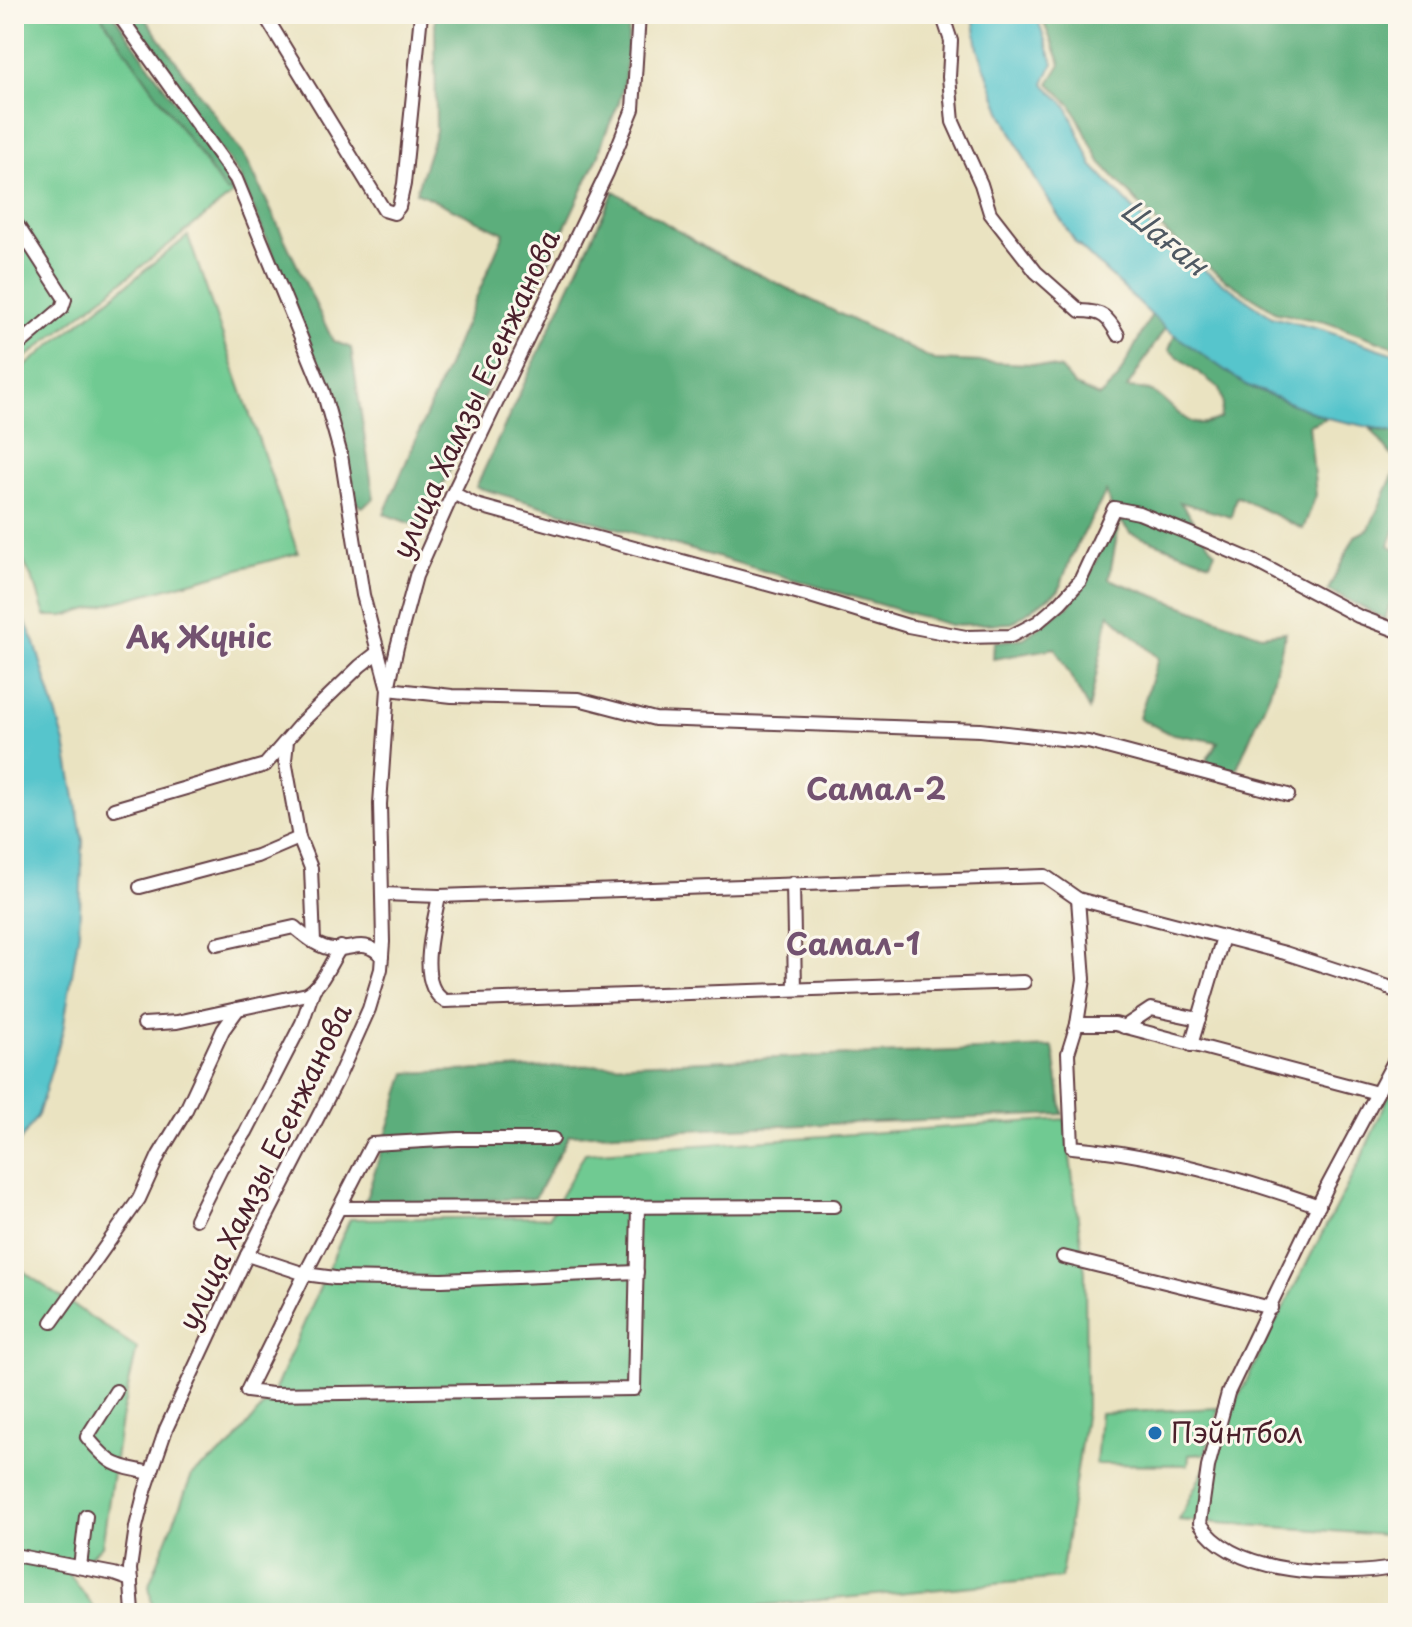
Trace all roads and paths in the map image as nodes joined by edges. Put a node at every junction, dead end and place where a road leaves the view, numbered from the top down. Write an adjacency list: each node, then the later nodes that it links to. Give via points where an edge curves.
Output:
1 (118, 14): 11 (street, via 236,179 300,334 335,430)
2 (264, 14): 3 (street, via 384,210 394,213 404,184)
3 (421, 14)
4 (639, 14): 9 (street, улица Хамзы Есенжанова, via 633,109)
5 (942, 14): 7 (street, via 951,41 953,122 990,213 1036,272 1080,311 1107,315)
6 (14, 220): 8 (street, via 65,299 62,308)
7 (1118, 335)
8 (14, 349)
9 (453, 493): 10 (street, via 476,505 908,626 966,637 1011,636 1060,603 1080,581 1114,508 1139,513 1256,562); 12 (street, улица Хамзы Есенжанова, via 416,576)
10 (1398, 631)
11 (378, 652): 12 (street); 13 (street)
12 (388, 689): 14 (street, via 578,699 655,719 980,730 1088,742); 19 (street, улица Хамзы Есенжанова, via 380,804)
13 (287, 740): 15 (street, via 265,765); 16 (street, via 285,760)
14 (1288, 795)
15 (114, 809)
16 (299, 838): 18 (street, via 257,856); 23 (street, via 311,868)
17 (793, 883): 20 (street); 21 (street, via 1045,876); 28 (street)
18 (140, 887)
19 (382, 894): 20 (street); 26 (street, улица Хамзы Есенжанова)
20 (439, 896): 28 (street, via 429,980 445,1001)
21 (1078, 899): 22 (street); 34 (street, via 1084,979)
22 (1223, 937): 30 (street, via 1330,967); 32 (street)
23 (314, 942): 24 (street, via 294,927); 25 (street)
24 (217, 944)
25 (341, 947): 26 (street, via 373,948); 29 (street)
26 (382, 956): 45 (street, улица Хамзы Есенжанова, via 357,1038)
27 (1024, 982): 28 (street)
28 (795, 989)
29 (313, 991): 31 (street); 44 (street, via 302,1023)
30 (1398, 993)
31 (238, 1009): 33 (street); 50 (street, via 139,1199)
32 (1199, 1019): 35 (street, via 1151,1009); 36 (street)
33 (144, 1024)
34 (1077, 1024): 35 (street); 42 (street, via 1068,1053 1072,1147 1203,1171)
35 (1124, 1027): 36 (street)
36 (1191, 1045): 38 (street)
37 (1398, 1054): 38 (street)
38 (1377, 1093): 42 (street)
39 (553, 1139): 43 (street, via 372,1144)
40 (638, 1206): 41 (street); 43 (street); 47 (street)
41 (834, 1206)
42 (1319, 1206): 49 (street)
43 (340, 1208): 48 (street)
44 (196, 1219)
45 (247, 1255): 48 (street); 52 (street, улица Хамзы Есенжанова, via 166,1429)
46 (1063, 1257): 49 (street)
47 (637, 1272): 48 (street, via 442,1280); 48 (street, via 634,1389 247,1391)
48 (305, 1274)
49 (1271, 1308): 56 (street, via 1228,1393 1200,1523 1222,1546 1277,1566 1337,1572)
50 (52, 1322)
51 (116, 1391): 52 (street, via 87,1437 116,1466)
52 (151, 1473): 57 (street, улица Хамзы Есенжанова, via 136,1527)
53 (86, 1516): 55 (street)
54 (14, 1555): 55 (street)
55 (80, 1567): 57 (street)
56 (1398, 1567)
57 (131, 1580): 58 (street, улица Хамзы Есенжанова)
58 (133, 1613)

